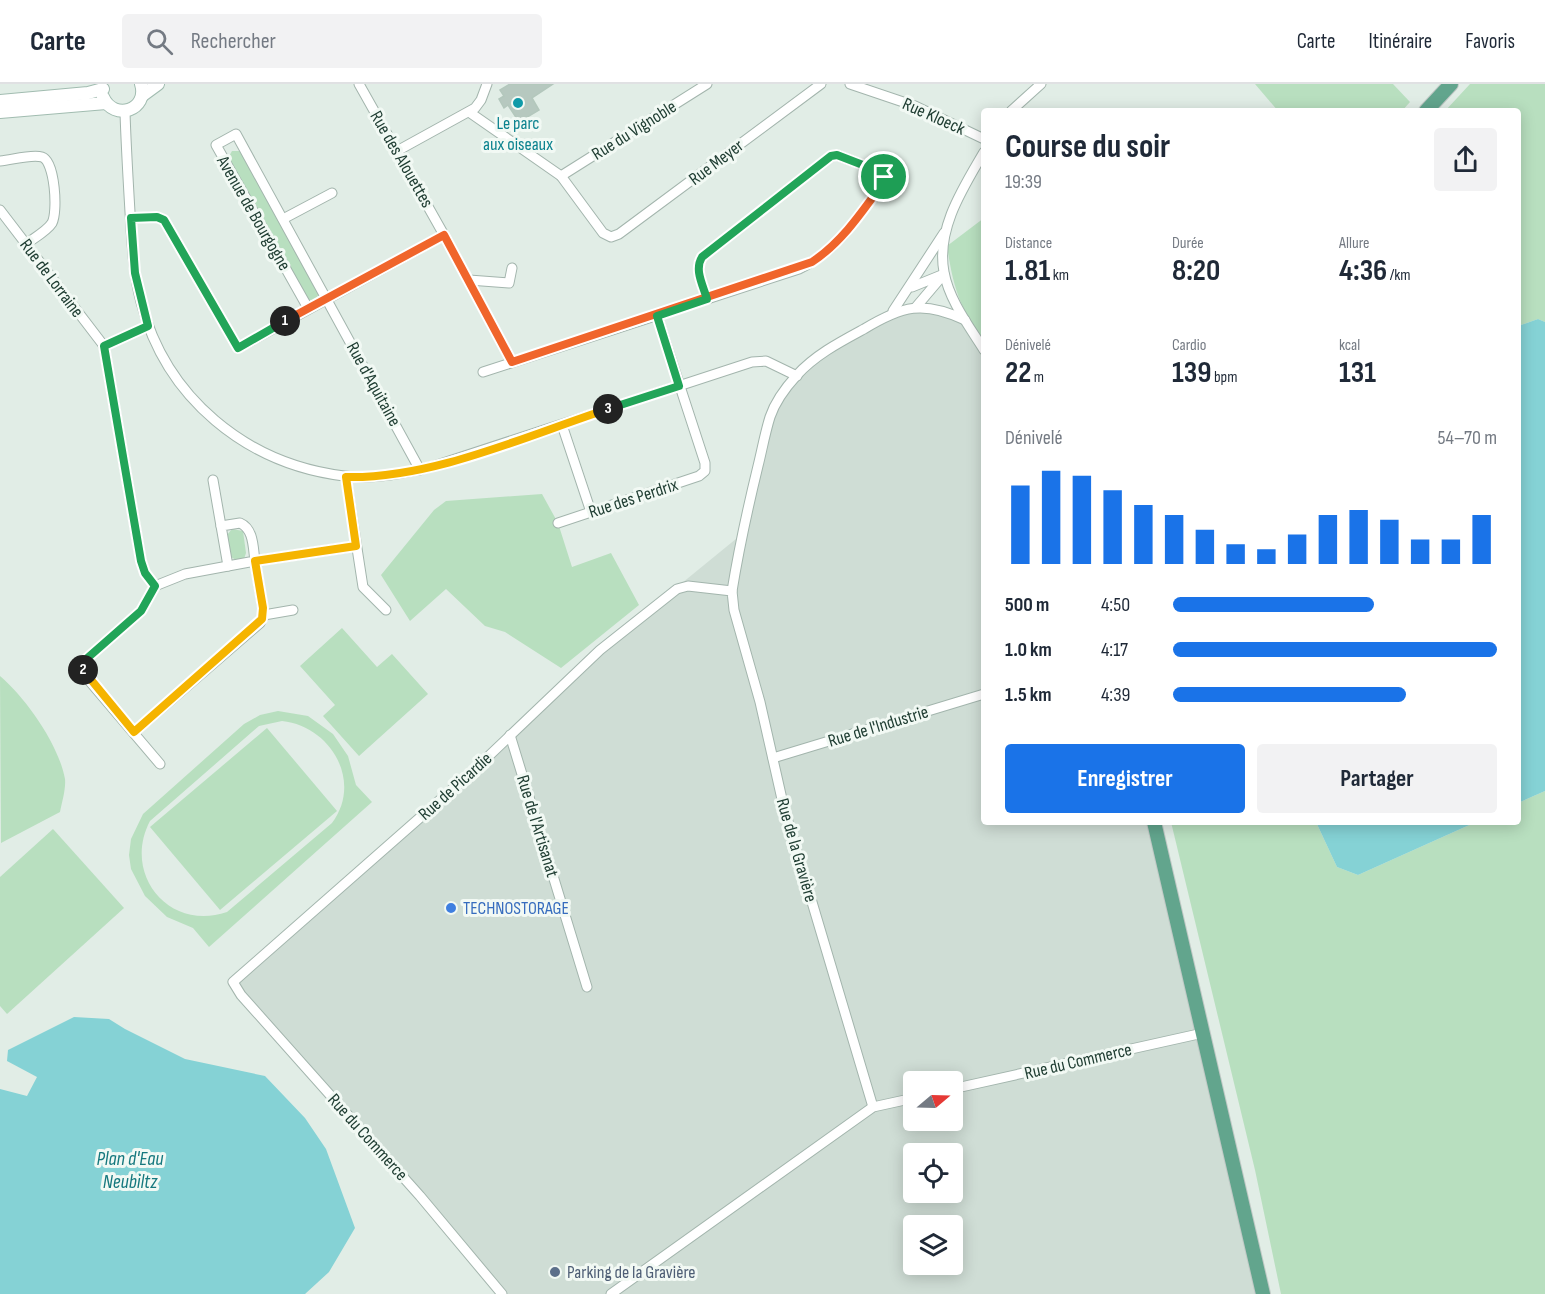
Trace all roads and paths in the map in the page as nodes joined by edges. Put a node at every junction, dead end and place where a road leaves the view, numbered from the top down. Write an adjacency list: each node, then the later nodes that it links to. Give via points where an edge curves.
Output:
1 (158, 84): 10 (main road)
2 (359, 84): 19 (street, Rue des Alouettes)
3 (487, 84): 17 (street, via 479,104)
4 (707, 84): 22 (street, Rue du Vignoble)
5 (820, 84): 22 (street, Rue Meyer, via 620,234 611,237 603,233)
6 (850, 84): 18 (street, Rue Kloeck, via 915,106)
7 (1041, 84): 13 (street)
8 (1451, 84): 14 (main road)
9 (104, 87): 11 (main road, via 88,93); 12 (main road)
10 (142, 89): 16 (main road, via 137,106)
11 (0, 101)
12 (106, 103): 15 (main road); 16 (main road)
13 (1014, 108)
14 (1429, 108)
15 (0, 112)
16 (125, 112): 25 (street)
17 (469, 112): 19 (street); 22 (street)
18 (981, 137)
19 (397, 151): 28 (street, Rue des Alouettes)
20 (981, 157): 27 (street)
21 (0, 161): 29 (street, via 40,156 48,160 51,168 55,213 51,225)
22 (561, 176)
23 (332, 193): 26 (street)
24 (0, 210): 29 (street, Rue de Lorraine)
25 (131, 218): 36 (street, via 164,220 238,348); 41 (street, via 135,273)
26 (284, 219): 34 (street, Avenue de Bourgogne); 36 (street, Avenue de Bourgogne, via 236,134 216,145)
27 (945, 232): 31 (street); 33 (street)
28 (444, 235): 32 (street, Rue des Alouettes); 34 (street)
29 (26, 244): 43 (street, Rue de Lorraine)
30 (512, 268): 32 (street, via 509,283)
31 (944, 274): 33 (street); 37 (street); 40 (street)
32 (469, 280): 44 (street, Rue des Alouettes)
33 (909, 289): 38 (street)
34 (326, 299): 36 (street); 49 (street, Rue d'Aquitaine)
35 (707, 299): 35 (street, via 799,269 825,254 883,183 881,172 831,156 702,257 698,266); 39 (street)
36 (309, 308)
37 (916, 308): 38 (street); 40 (street, via 946,310)
38 (893, 311): 46 (street, via 825,352)
39 (657, 316): 44 (street); 47 (street)
40 (965, 320): 42 (street)
41 (148, 326): 43 (street); 50 (street, via 177,380 213,420 260,451 289,464)
42 (981, 345)
43 (104, 346): 58 (street, Rue de Lorraine, via 141,561)
44 (512, 362): 45 (street)
45 (483, 372)
46 (796, 376): 47 (street, via 774,364 757,361); 59 (street, Rue de la Gravière, via 770,416)
47 (679, 386): 48 (street); 52 (street, Rue des Perdrix, via 705,471)
48 (562, 424): 49 (street); 52 (street)
49 (420, 470): 50 (street)
50 (346, 477): 55 (street)
51 (213, 480): 54 (street)
52 (591, 512): 53 (street, Rue des Perdrix)
53 (558, 523)
54 (221, 526): 56 (street, via 240,523 248,528); 57 (street)
55 (356, 546): 56 (street); 61 (street, via 363,587)
56 (255, 561): 57 (street); 62 (street)
57 (228, 566): 58 (street, via 185,574)
58 (155, 586): 64 (street, via 141,611 82,664 86,677)
59 (732, 591): 65 (street, Rue de Picardie, via 688,586 677,589 600,650); 66 (street, Rue de la Gravière)
60 (293, 610): 62 (street)
61 (386, 610)
62 (264, 615): 64 (street, via 256,627)
63 (981, 695): 66 (street, Rue de l'Industrie)
64 (134, 732): 67 (street)
65 (510, 735): 69 (street, Rue de Picardie); 70 (street, Rue de l'Artisanat)
66 (773, 758): 74 (street, Rue de la Gravière, via 784,808)
67 (159, 764)
68 (1155, 825): 71 (main road)
69 (233, 982): 75 (street, Rue du Commerce)
70 (586, 987)
71 (1203, 1034): 72 (street, Rue du Commerce); 77 (main road)
72 (963, 1087)
73 (903, 1100): 74 (street)
74 (873, 1107): 76 (street)
75 (502, 1294)
76 (611, 1294)
77 (1263, 1294)

